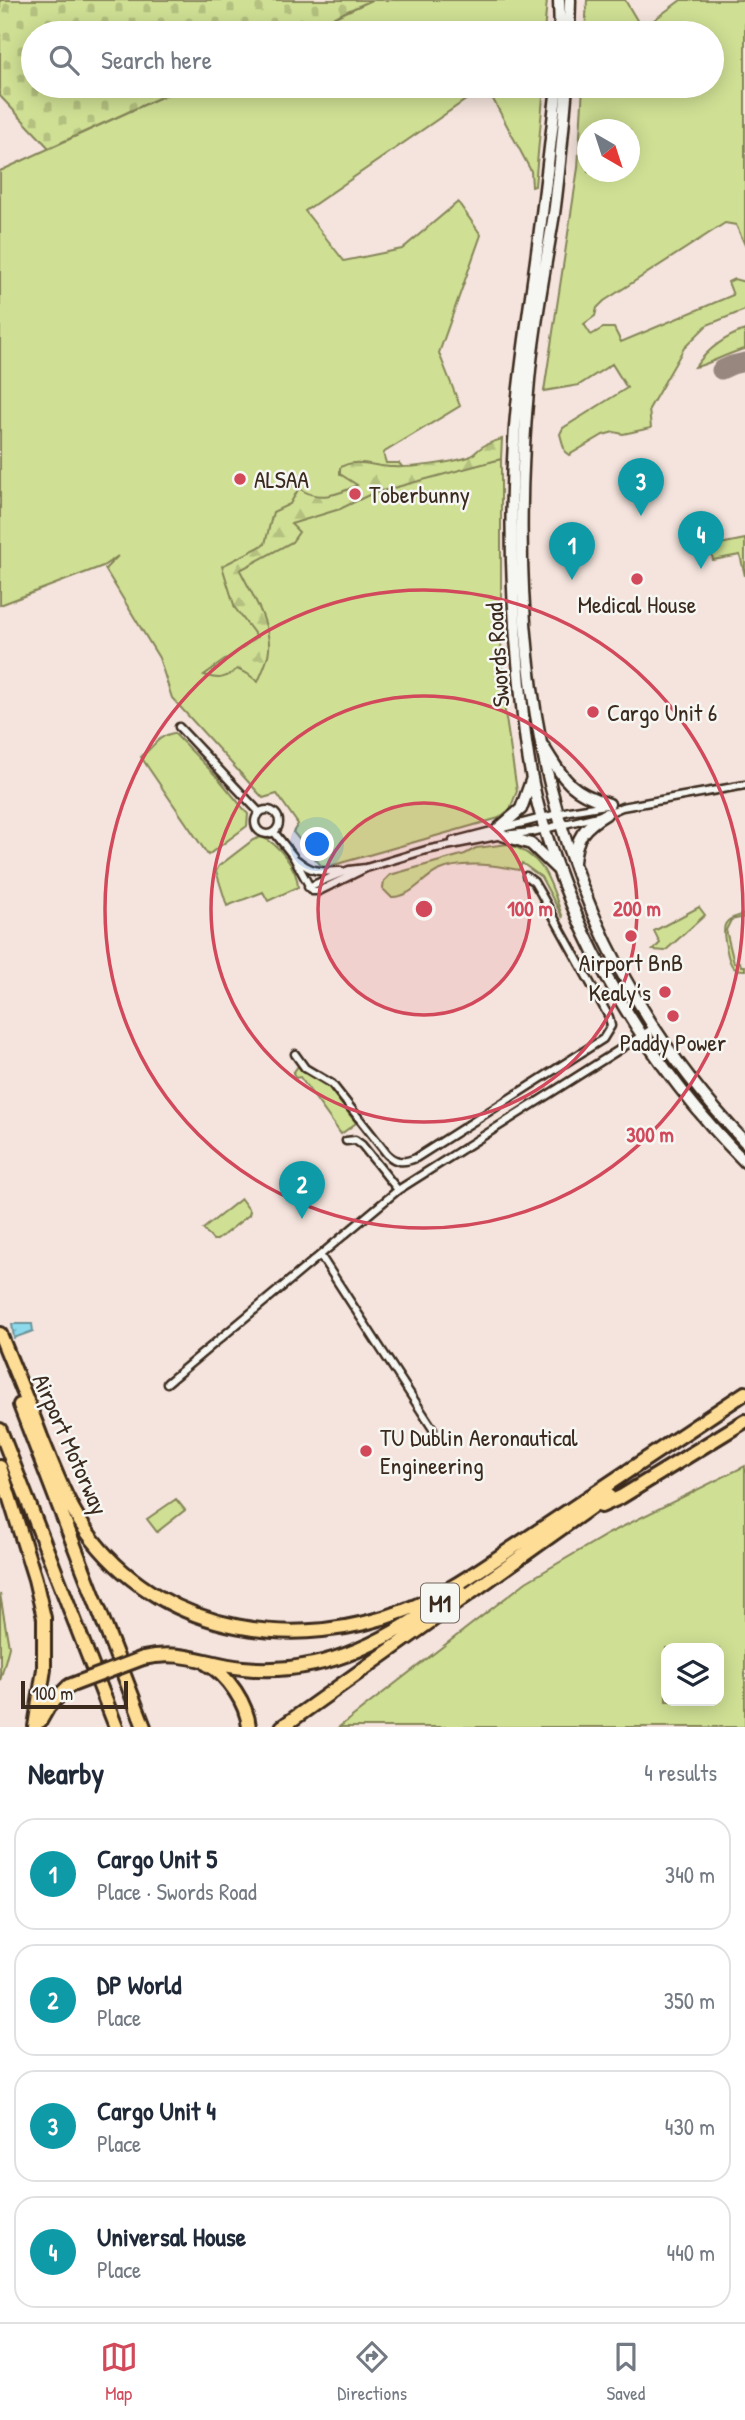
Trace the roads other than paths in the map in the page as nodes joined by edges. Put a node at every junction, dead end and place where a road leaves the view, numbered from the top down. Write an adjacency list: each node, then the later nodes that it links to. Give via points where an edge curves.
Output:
1 (559, 0): 3 (main road)
2 (570, 0): 4 (main road)
3 (559, 21)
4 (569, 21)
5 (556, 98): 9 (main road, Swords Road, via 521,361 511,521 514,617)
6 (566, 98): 8 (main road, Swords Road, via 529,376 522,470 524,620)
7 (179, 727): 12 (street)
8 (539, 740): 11 (main road, via 562,777); 13 (main road, Swords Road)
9 (532, 778): 14 (main road, Swords Road); 16 (main road, via 521,808)
10 (745, 785): 11 (street)
11 (608, 809): 13 (street); 13 (street); 18 (main road, via 583,829)
12 (260, 813): 15 (street, via 256,819 259,830); 15 (street, via 277,814)
13 (558, 819): 14 (street); 18 (main road, Swords Road)
14 (543, 823): 16 (street, via 522,834); 21 (main road, Swords Road)
15 (274, 832): 17 (street)
16 (500, 832): 19 (street); 21 (main road, via 531,844)
17 (293, 856): 20 (street, via 319,873); 23 (street)
18 (573, 867): 24 (main road, Swords Road, via 613,957)
19 (366, 868): 20 (street); 23 (street, via 319,891)
20 (349, 870): 23 (street)
21 (560, 872): 25 (main road, Swords Road, via 601,964)
22 (526, 876): 26 (street, via 534,882 609,1017 611,1026 603,1040 416,1158 402,1162 387,1154 332,1084 305,1068)
23 (308, 887)
24 (655, 1027): 25 (street); 28 (main road, Swords Road, via 699,1090)
25 (642, 1036): 29 (main road, Swords Road, via 683,1094); 30 (street)
26 (295, 1054)
27 (346, 1141): 30 (street, via 362,1145)
28 (745, 1142)
29 (745, 1162)
30 (398, 1190): 31 (street)
31 (320, 1255): 34 (street); 38 (street)
32 (0, 1334): 41 (highway, Airport Motorway / M1, via 61,1485 93,1540 153,1595 201,1618 247,1629 317,1631 408,1609 466,1578)
33 (0, 1353): 46 (highway)
34 (167, 1383)
35 (745, 1393): 41 (highway, Airport Motorway / M1)
36 (745, 1402): 42 (highway, M1)
37 (745, 1421): 42 (highway, M1, via 621,1497)
38 (433, 1429)
39 (0, 1430): 45 (highway)
40 (0, 1467): 44 (highway, via 44,1618 44,1669)
41 (592, 1496): 43 (highway, M1, via 409,1625 362,1650 318,1664 271,1671)
42 (582, 1515): 48 (highway, M1)
43 (194, 1658): 44 (highway, bridge, via 174,1654 143,1658 69,1686); 47 (highway, via 212,1667 236,1693)
44 (36, 1727)
45 (116, 1727)
46 (144, 1727)
47 (249, 1727)
48 (282, 1727)

